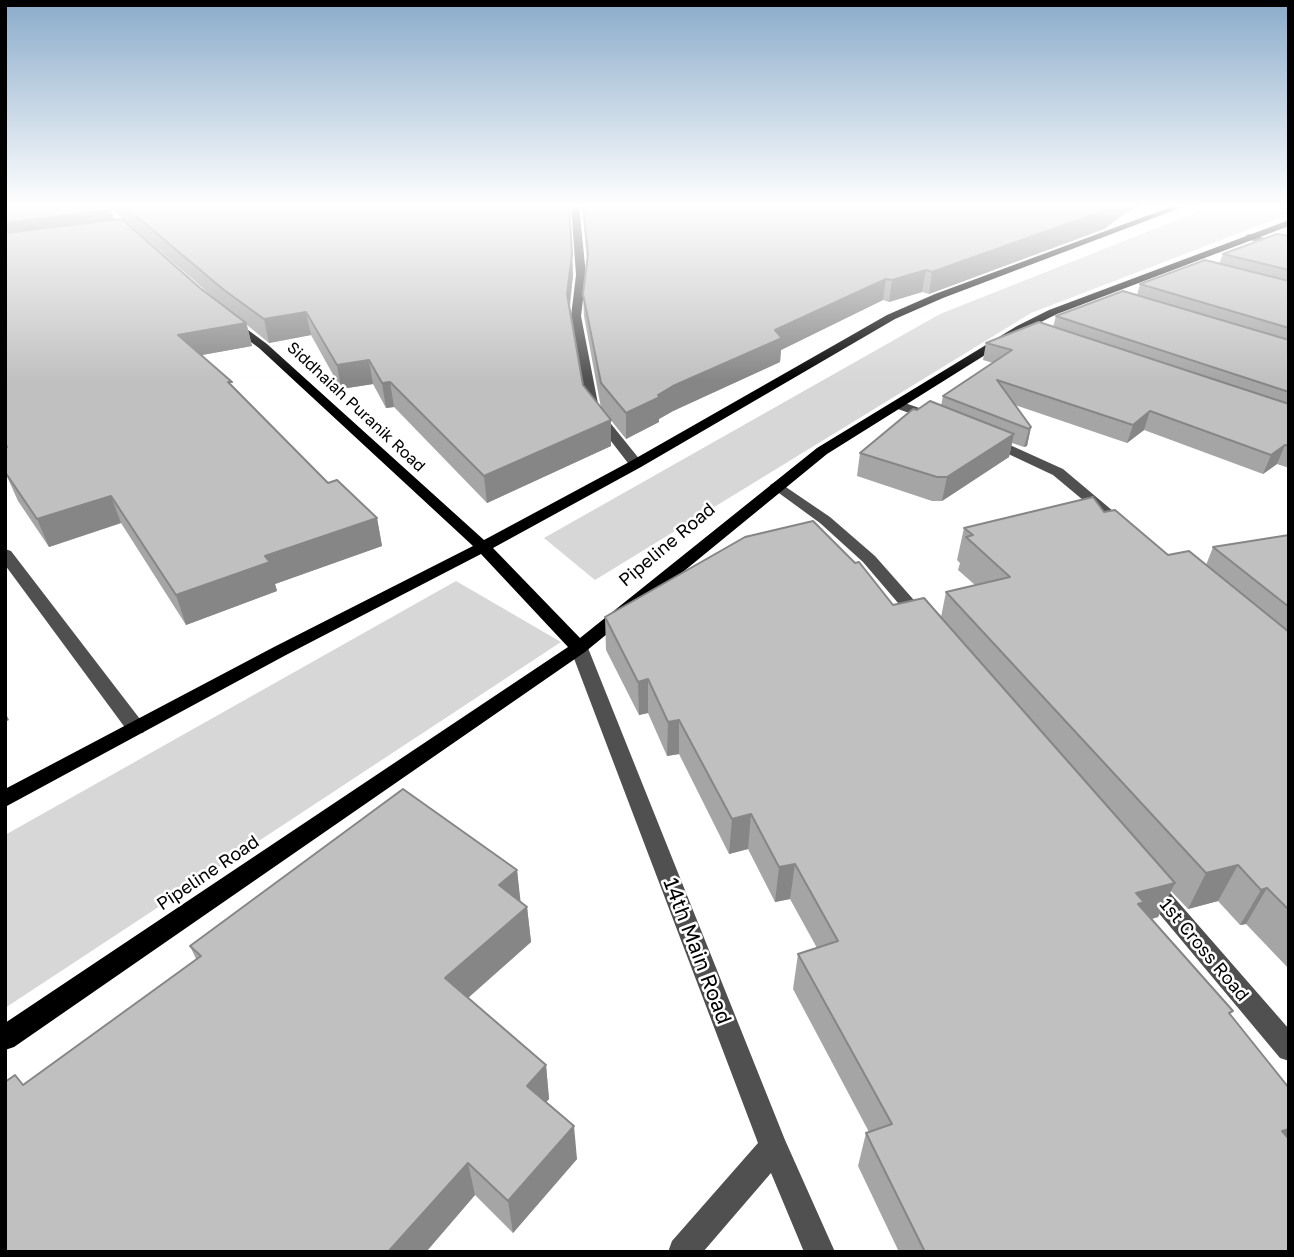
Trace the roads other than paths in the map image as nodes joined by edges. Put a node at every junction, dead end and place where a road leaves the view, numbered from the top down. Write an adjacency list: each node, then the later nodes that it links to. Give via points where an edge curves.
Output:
1 (581, 264): 13 (street, via 576,316 593,410)
2 (1030, 264): 13 (main road, via 897,314)
3 (1177, 264): 4 (street); 5 (main road, Pipeline Road)
4 (1202, 271)
5 (1097, 294): 6 (street); 8 (main road, Pipeline Road)
6 (1122, 302)
7 (223, 316): 16 (main road, Siddhaiah Puranik Road, via 263,346)
8 (1021, 328): 9 (street); 10 (main road, Pipeline Road)
9 (1045, 335)
10 (899, 405): 11 (street); 14 (main road, Pipeline Road, via 822,451)
11 (954, 425)
12 (979, 436): 15 (street, via 1058,472)
13 (636, 464): 16 (main road)
14 (777, 485): 18 (street, via 869,559); 19 (main road, Pipeline Road)
15 (1140, 540)
16 (483, 547): 19 (main road, Siddhaiah Puranik Road); 20 (main road)
17 (5, 554): 20 (street)
18 (935, 635)
19 (579, 648): 23 (main road, Pipeline Road); 25 (street, 14th Main Road)
20 (136, 728): 21 (main road)
21 (5, 799)
22 (1135, 868): 24 (street, 1st Cross Road)
23 (5, 1038)
24 (1289, 1049)
25 (774, 1147): 26 (street); 27 (street, 14th Main Road)
26 (683, 1252)
27 (820, 1252)

